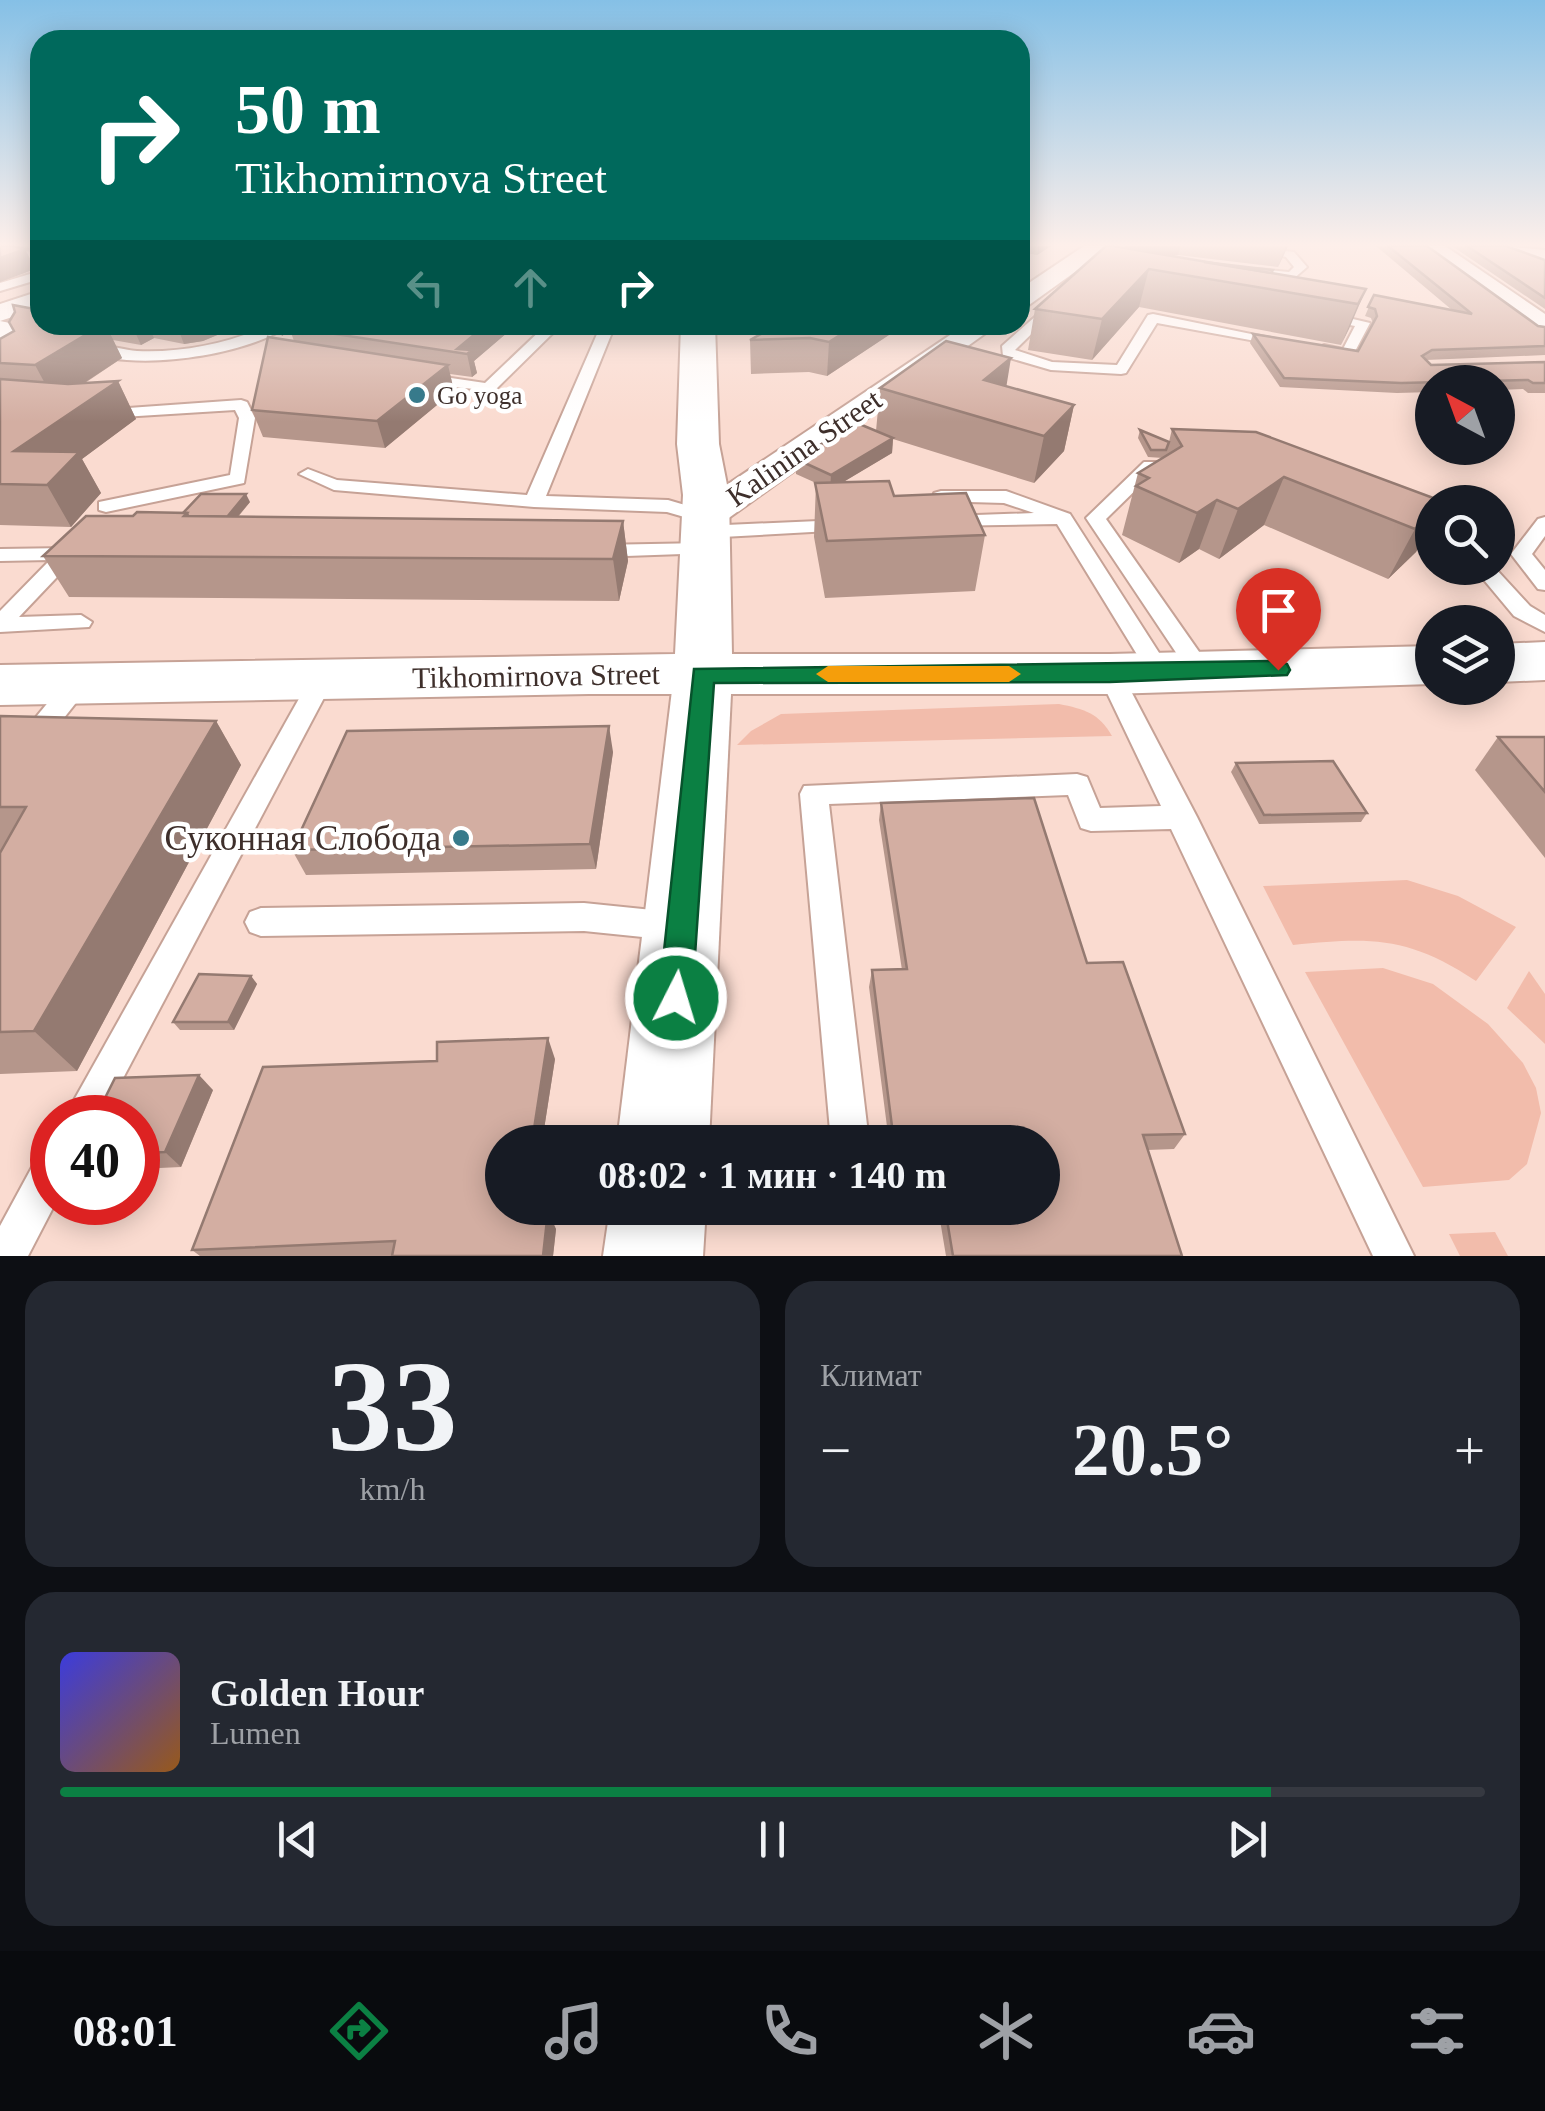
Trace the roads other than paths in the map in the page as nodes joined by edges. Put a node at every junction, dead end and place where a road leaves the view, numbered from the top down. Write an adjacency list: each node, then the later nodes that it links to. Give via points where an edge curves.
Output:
1 (20, 305): 8 (lane)
2 (1055, 305): 6 (lane)
3 (1514, 305): 7 (street)
4 (30, 307): 8 (street)
5 (1305, 312): 14 (lane, via 1363,323 1347,354 1153,318 1122,370 1052,366 1008,353)
6 (1030, 325)
7 (1545, 326)
8 (3, 330)
9 (249, 335): 15 (lane, via 162,355 99,351)
10 (544, 335): 16 (lane, via 489,388)
11 (604, 335): 21 (lane)
12 (698, 335): 27 (main road)
13 (972, 335): 27 (street, Kalinina Street, via 935,370)
14 (1020, 335)
15 (66, 341)
16 (404, 376)
17 (88, 413): 22 (lane, via 241,405 248,418 238,479)
18 (1188, 468): 38 (lane, via 1150,466 1096,518)
19 (308, 474): 21 (lane, via 334,485)
20 (934, 498): 23 (lane, via 1006,496)
21 (534, 501): 27 (lane, via 668,506)
22 (106, 505)
23 (1063, 518): 24 (lane); 38 (lane)
24 (928, 523)
25 (1545, 524): 30 (lane, via 1521,554)
26 (870, 525): 27 (lane)
27 (704, 532): 28 (lane); 39 (main road)
28 (568, 550)
29 (0, 555): 33 (lane, via 73,548)
30 (1545, 584)
31 (1499, 585): 34 (lane)
32 (81, 622): 33 (lane)
33 (0, 624)
34 (1545, 626)
35 (1545, 661): 36 (main road)
36 (1515, 662)
37 (1415, 665): 38 (main road, Tikhomirnova Street)
38 (1157, 673): 39 (main road, Tikhomirnova Street); 44 (lane)
39 (703, 674): 40 (main road, Tikhomirnova Street); 46 (main road)
40 (322, 679): 41 (main road, Tikhomirnova Street); 47 (lane)
41 (78, 683): 42 (main road, Tikhomirnova Street); 43 (lane)
42 (0, 684)
43 (12, 762)
44 (1183, 817): 49 (lane, via 1091,820 1077,784 814,794); 54 (lane)
45 (260, 922): 46 (lane, via 584,918)
46 (682, 926): 48 (main road)
47 (95, 1095)
48 (664, 1125)
49 (848, 1125)
50 (30, 1210): 52 (lane)
51 (657, 1225): 53 (main road)
52 (8, 1250)
53 (654, 1256)
54 (1394, 1256)

